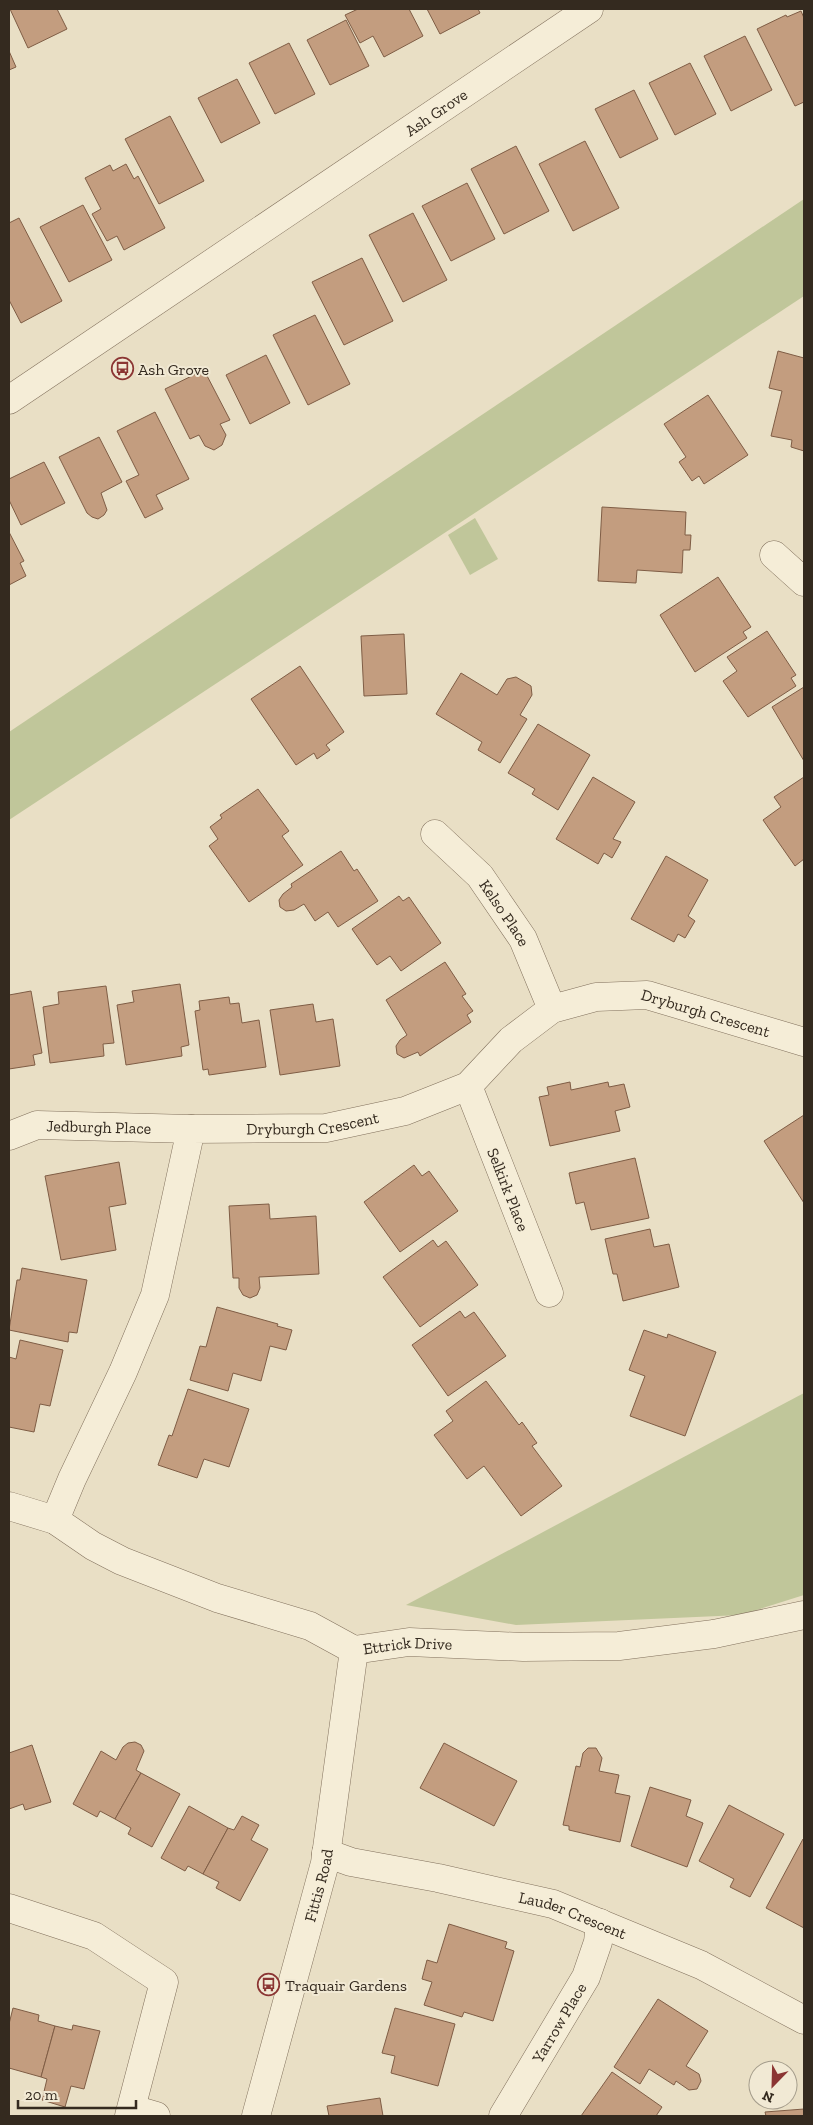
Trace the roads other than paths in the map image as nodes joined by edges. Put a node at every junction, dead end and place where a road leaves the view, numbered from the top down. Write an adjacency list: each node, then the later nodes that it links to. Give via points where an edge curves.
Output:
1 (589, 9): 2 (street, Ash Grove)
2 (9, 400)
3 (774, 555): 4 (street)
4 (804, 582)
5 (435, 834): 6 (street, Kelso Place, via 480,876 523,939)
6 (552, 1009): 7 (street, Dryburgh Crescent, via 596,998 647,995); 8 (street, Dryburgh Crescent, via 511,1040)
7 (804, 1042)
8 (468, 1086): 9 (street, Dryburgh Crescent, via 404,1111 326,1128); 11 (street, Selkirk Place)
9 (191, 1130): 10 (street, Jedburgh Place, via 36,1125); 13 (street, via 155,1295)
10 (9, 1136)
11 (549, 1293)
12 (9, 1506): 13 (street, Ettrick Drive)
13 (55, 1520): 15 (street, Ettrick Drive, via 122,1561 217,1598 310,1626)
14 (804, 1615): 15 (street, Ettrick Drive, via 714,1634 619,1646 523,1647 410,1642)
15 (354, 1650): 16 (street, Fittis Road)
16 (326, 1853): 18 (street, Lauder Crescent, via 351,1862 553,1904); 21 (street, Fittis Road)
17 (9, 1908): 20 (street, via 94,1936 164,1982)
18 (600, 1923): 19 (street, Lauder Crescent, via 701,1965); 22 (street, Yarrow Place, via 598,1942 586,1977)
19 (804, 2020)
20 (139, 2114)
21 (256, 2116)
22 (503, 2116)

